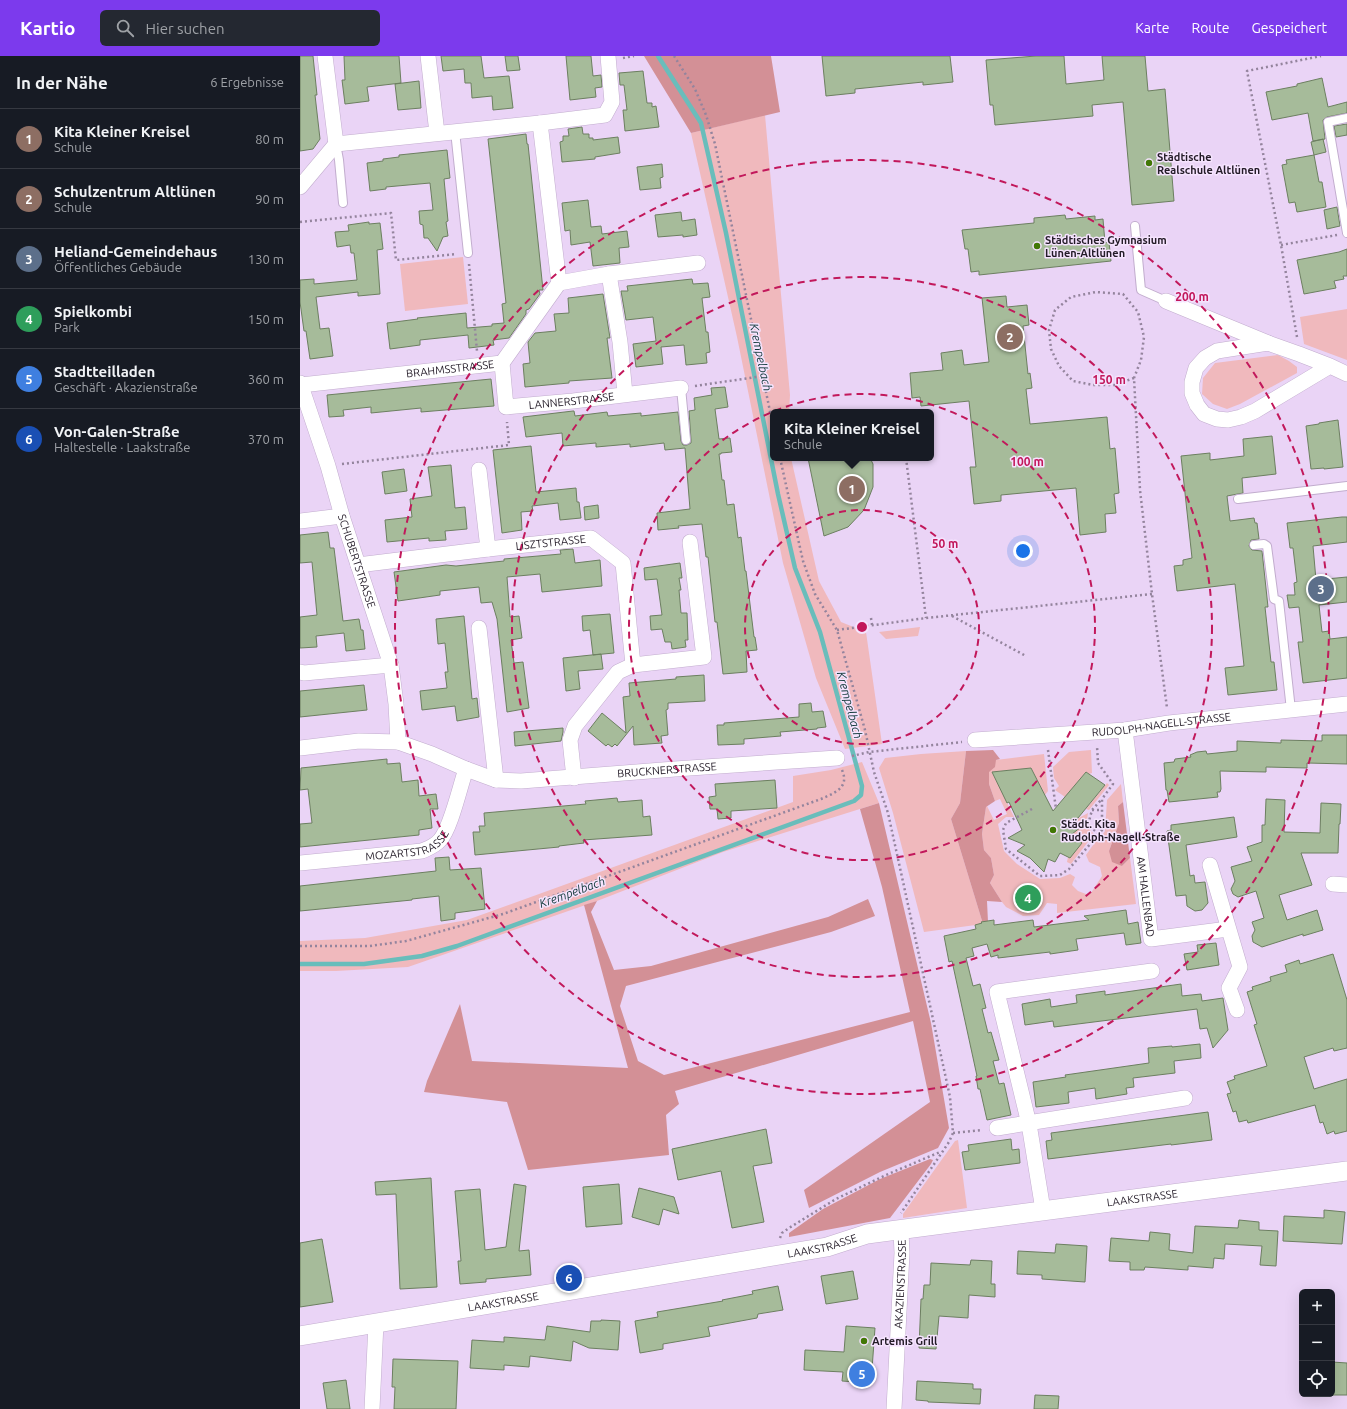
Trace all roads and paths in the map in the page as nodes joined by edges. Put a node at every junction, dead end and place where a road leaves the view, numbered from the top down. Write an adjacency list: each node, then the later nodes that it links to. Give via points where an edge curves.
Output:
1 (325, 56): 10 (street)
2 (428, 56): 9 (street)
3 (608, 56): 7 (street, via 612,102 605,115)
4 (674, 56): 28 (path, via 695,89 715,144)
5 (1321, 56): 16 (path, via 1247,71)
6 (1347, 118): 15 (lane, via 1328,122)
7 (540, 123): 8 (street); 20 (street)
8 (455, 131): 9 (street); 17 (lane)
9 (437, 133): 10 (street)
10 (336, 144): 11 (street); 12 (lane)
11 (300, 187)
12 (342, 202)
13 (300, 222): 17 (path, via 391,213 396,260)
14 (1135, 226): 21 (lane, via 1141,290)
15 (1347, 233): 16 (path)
16 (1281, 245): 23 (path)
17 (468, 253): 25 (path)
18 (698, 263): 19 (street)
19 (609, 274): 20 (street); 32 (street)
20 (559, 283): 24 (street, BRAHMSSTRASSE)
21 (1166, 301): 22 (street)
22 (1268, 343): 23 (street); 26 (street, via 1217,351 1200,363 1192,382 1192,393 1204,414 1228,420 1241,417)
23 (1299, 354): 26 (street)
24 (502, 363): 25 (street, BRAHMSSTRASSE); 33 (street)
25 (479, 366): 30 (street, BRAHMSSTRASSE)
26 (1330, 366): 27 (street)
27 (1347, 374)
28 (763, 376): 31 (path); 34 (path)
29 (1134, 378): 29 (path, via 1141,360 1144,337 1138,312 1123,294 1096,292 1071,297 1055,310 1049,330 1052,349 1059,366 1074,381 1093,385 1115,385); 48 (path, via 1140,490)
30 (300, 384): 38 (street, SCHUBERTSTRASSE)
31 (681, 388): 32 (street, LANNERSTRASSE); 35 (lane)
32 (625, 394): 33 (street, LANNERSTRASSE)
33 (506, 407): 38 (path, via 509,444)
34 (770, 411)
35 (686, 440)
36 (781, 461): 54 (path, via 803,561 815,594)
37 (906, 461): 51 (path)
38 (328, 466): 42 (street, SCHUBERTSTRASSE)
39 (478, 470): 46 (street)
40 (1347, 486): 41 (lane)
41 (1238, 499)
42 (342, 516): 43 (street); 47 (street, SCHUBERTSTRASSE)
43 (300, 521)
44 (690, 542): 57 (street, via 704,657)
45 (1254, 545): 60 (lane, via 1267,546 1274,599 1279,601)
46 (488, 548): 47 (street, LISZTSTRASSE); 57 (street, LISZTSTRASSE, via 591,538 623,563)
47 (358, 564): 56 (street, SCHUBERTSTRASSE)
48 (1152, 594): 49 (path); 61 (path)
49 (951, 615): 51 (path); 55 (path)
50 (871, 618): 52 (path)
51 (926, 618): 52 (path)
52 (872, 625): 54 (path)
53 (479, 628): 73 (street)
54 (837, 630): 68 (path)
55 (1026, 656)
56 (391, 665): 58 (street); 66 (street, SCHUBERTSTRASSE)
57 (633, 665): 72 (street, via 618,672 575,726 570,740)
58 (300, 672)
59 (1347, 704): 60 (street, RUDOLPH-NAGELL-STRASSE)
60 (1291, 710): 61 (street, RUDOLPH-NAGELL-STRASSE)
61 (1169, 723): 62 (street, RUDOLPH-NAGELL-STRASSE)
62 (1125, 730): 63 (street, RUDOLPH-NAGELL-STRASSE); 82 (street, AM HALLENBAD, via 1150,939)
63 (1095, 732): 64 (street, RUDOLPH-NAGELL-STRASSE); 74 (path, via 1098,763 1113,784)
64 (1046, 735): 65 (street, RUDOLPH-NAGELL-STRASSE); 76 (path)
65 (975, 740): 68 (path)
66 (398, 742): 67 (street, BRUCKNERSTRASSE, via 359,742); 71 (street, BRUCKNERSTRASSE)
67 (300, 748)
68 (869, 752): 69 (path); 89 (path, via 898,853 950,1097)
69 (859, 754)
70 (838, 758): 72 (street, BRUCKNERSTRASSE); 83 (path, via 845,776 839,791 503,914 406,941 370,946)
71 (466, 769): 73 (street, BRUCKNERSTRASSE); 80 (street, MOZARTSTRASSE, via 448,828 442,839 434,846 422,851)
72 (574, 778): 73 (street, BRUCKNERSTRASSE)
73 (496, 780)
74 (1102, 799): 77 (path); 78 (path)
75 (1032, 809): 79 (path, via 1006,823 1003,830 1006,849 1040,876 1060,875 1069,869)
76 (1056, 809)
77 (1092, 810): 78 (path); 79 (path, via 1088,825)
78 (1102, 810): 79 (path, via 1102,830)
79 (1099, 834)
80 (300, 863)
81 (1210, 865): 82 (street)
82 (1228, 929): 85 (street, via 1240,967 1230,988)
83 (300, 946)
84 (1152, 971): 87 (street, via 997,992)
85 (1237, 1010)
86 (1185, 1098): 87 (street)
87 (1029, 1124): 88 (street); 92 (street)
88 (997, 1128): 89 (path)
89 (953, 1133): 90 (path)
90 (941, 1152): 93 (path, via 902,1210); 94 (path, via 836,1199 804,1218 782,1233)
91 (1347, 1171): 92 (street, LAAKSTRASSE)
92 (1043, 1210): 93 (street, LAAKSTRASSE)
93 (901, 1231): 94 (street, LAAKSTRASSE, via 867,1234 827,1247); 98 (street, AKAZIENSTRASSE)
94 (778, 1255): 95 (street, LAAKSTRASSE)
95 (376, 1323): 96 (street, LAAKSTRASSE); 97 (street)
96 (300, 1336)
97 (372, 1409)
98 (894, 1409)

